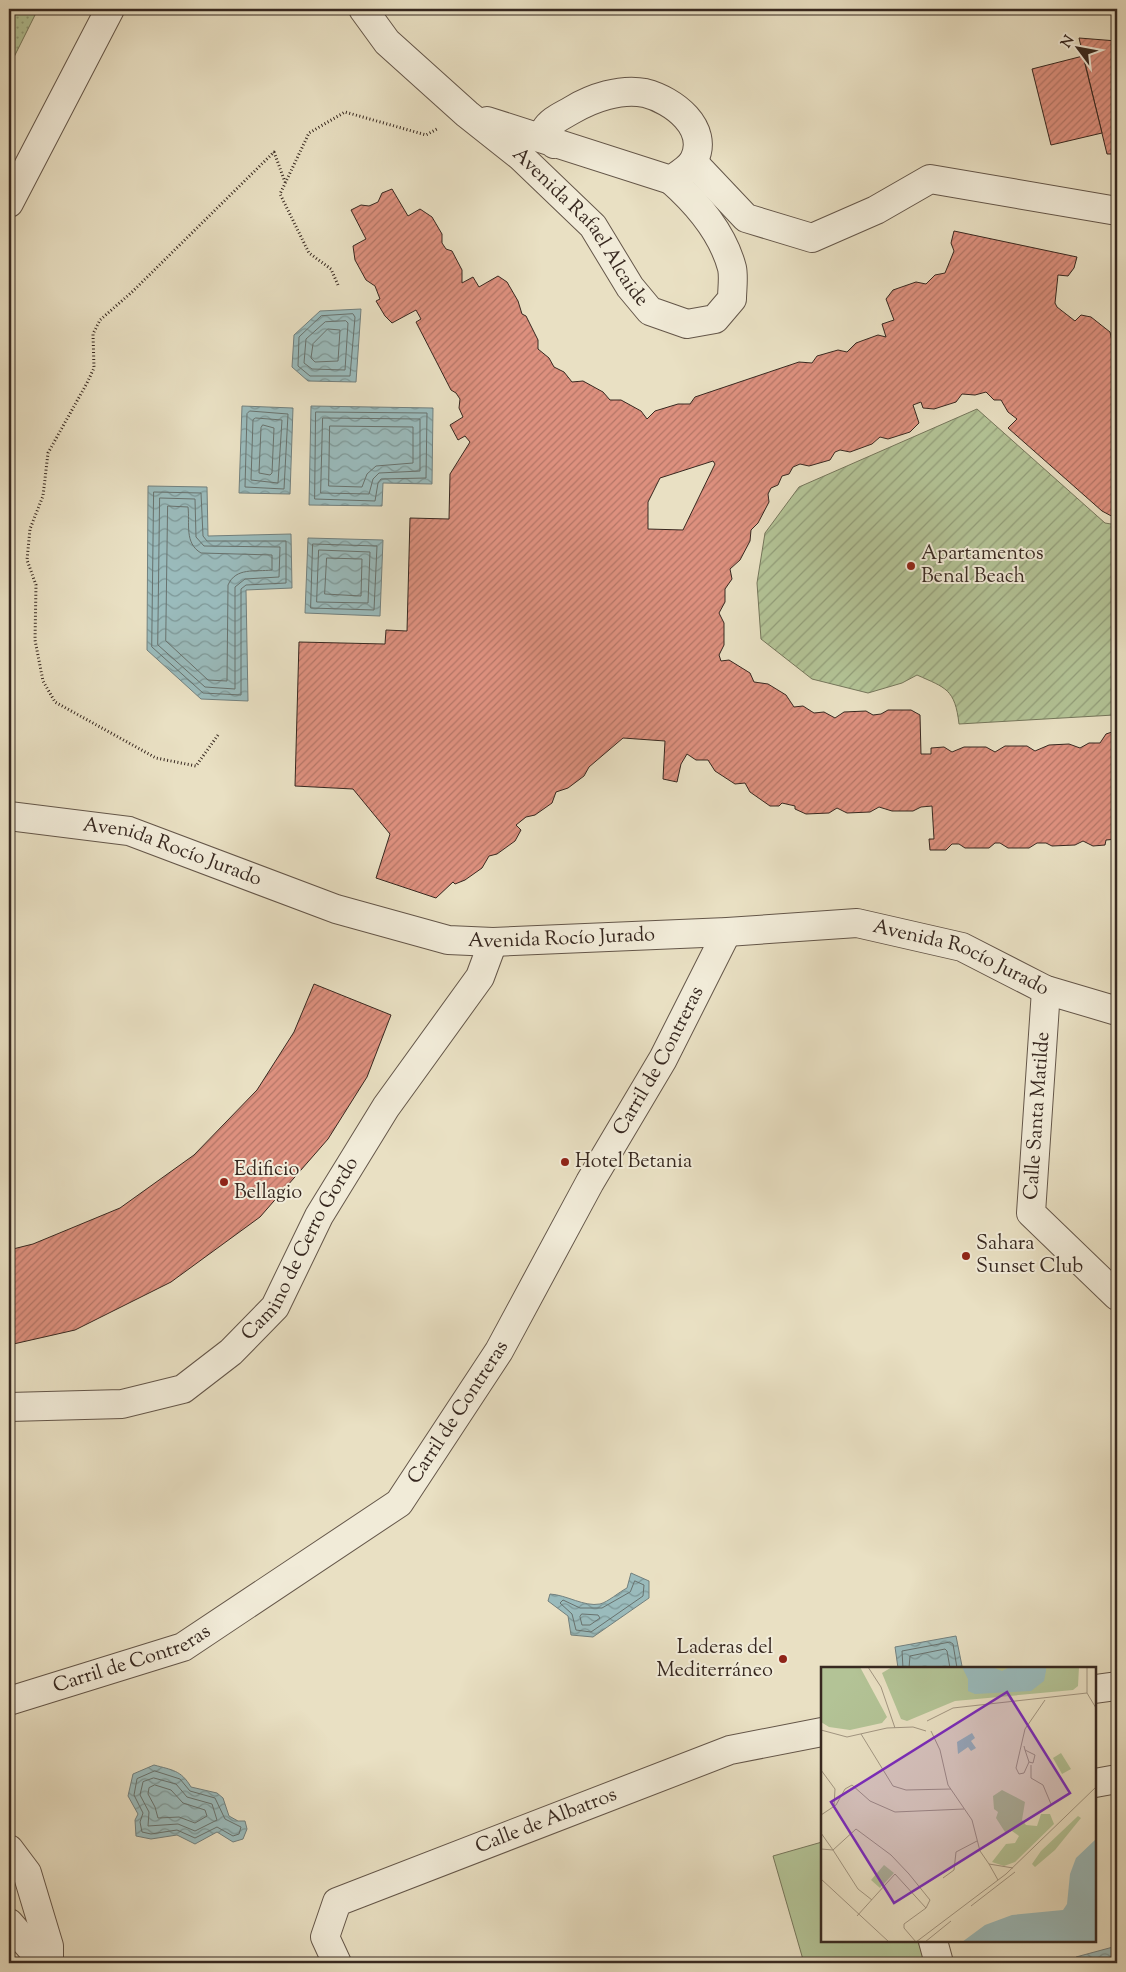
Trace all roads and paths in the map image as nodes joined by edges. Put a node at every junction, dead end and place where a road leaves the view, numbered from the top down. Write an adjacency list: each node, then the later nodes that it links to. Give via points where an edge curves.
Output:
1 (110, 9): 8 (street)
2 (363, 9): 3 (street, Avenida Rafael Alcaide, via 387,42)
3 (467, 114): 4 (street, Avenida Rafael Alcaide); 6 (street, Avenida Rafael Alcaide, via 520,156 593,226 630,287 650,311 687,324 715,318 732,299 732,269 717,234 690,197); 7 (path, via 426,135 345,112 309,133)
4 (554, 144): 5 (street, Avenida Rafael Alcaide, via 545,130 549,123 584,103 614,93 644,93 676,105 694,128 699,146); 6 (street, Avenida Rafael Alcaide)
5 (693, 162): 6 (street); 9 (street, via 746,218 812,238 876,210 930,179)
6 (671, 180)
7 (285, 182): 10 (path, via 280,194 286,210 309,252 331,269); 11 (path, via 274,152 100,320 93,334 94,368 48,452 43,496 30,529 27,560 36,586 35,640 43,681 55,702 156,758 196,766)
8 (9, 204)
9 (1117, 211)
10 (338, 285)
11 (218, 734)
12 (9, 816): 14 (street, Avenida Rocío Jurado, via 129,831 336,909 448,940)
13 (727, 932): 14 (street, Avenida Rocío Jurado); 15 (street, Avenida Rocío Jurado, via 857,923 962,947); 21 (street, Carril de Contreras, via 663,1059 590,1182 499,1351 399,1503 183,1647)
14 (493, 942): 18 (street, Camino de Cerro Gordo, via 480,976 386,1107 319,1216 275,1307 230,1352 183,1389 140,1400 122,1404)
15 (1046, 990): 16 (street, Avenida Rocío Jurado); 17 (street, Calle Santa Matilde, via 1031,1213)
16 (1117, 1011)
17 (1117, 1296)
18 (9, 1407)
19 (1117, 1686): 20 (street)
20 (1096, 1689)
21 (9, 1701)
22 (821, 1732): 30 (street, Calle de Albatros, via 730,1750 337,1902 325,1937)
23 (1117, 1779): 24 (street)
24 (1096, 1783)
25 (9, 1849): 29 (street, via 27,1873 48,1946)
26 (9, 1923): 28 (street)
27 (933, 1942): 31 (street)
28 (44, 1963)
29 (49, 1963)
30 (337, 1963)
31 (939, 1963)

